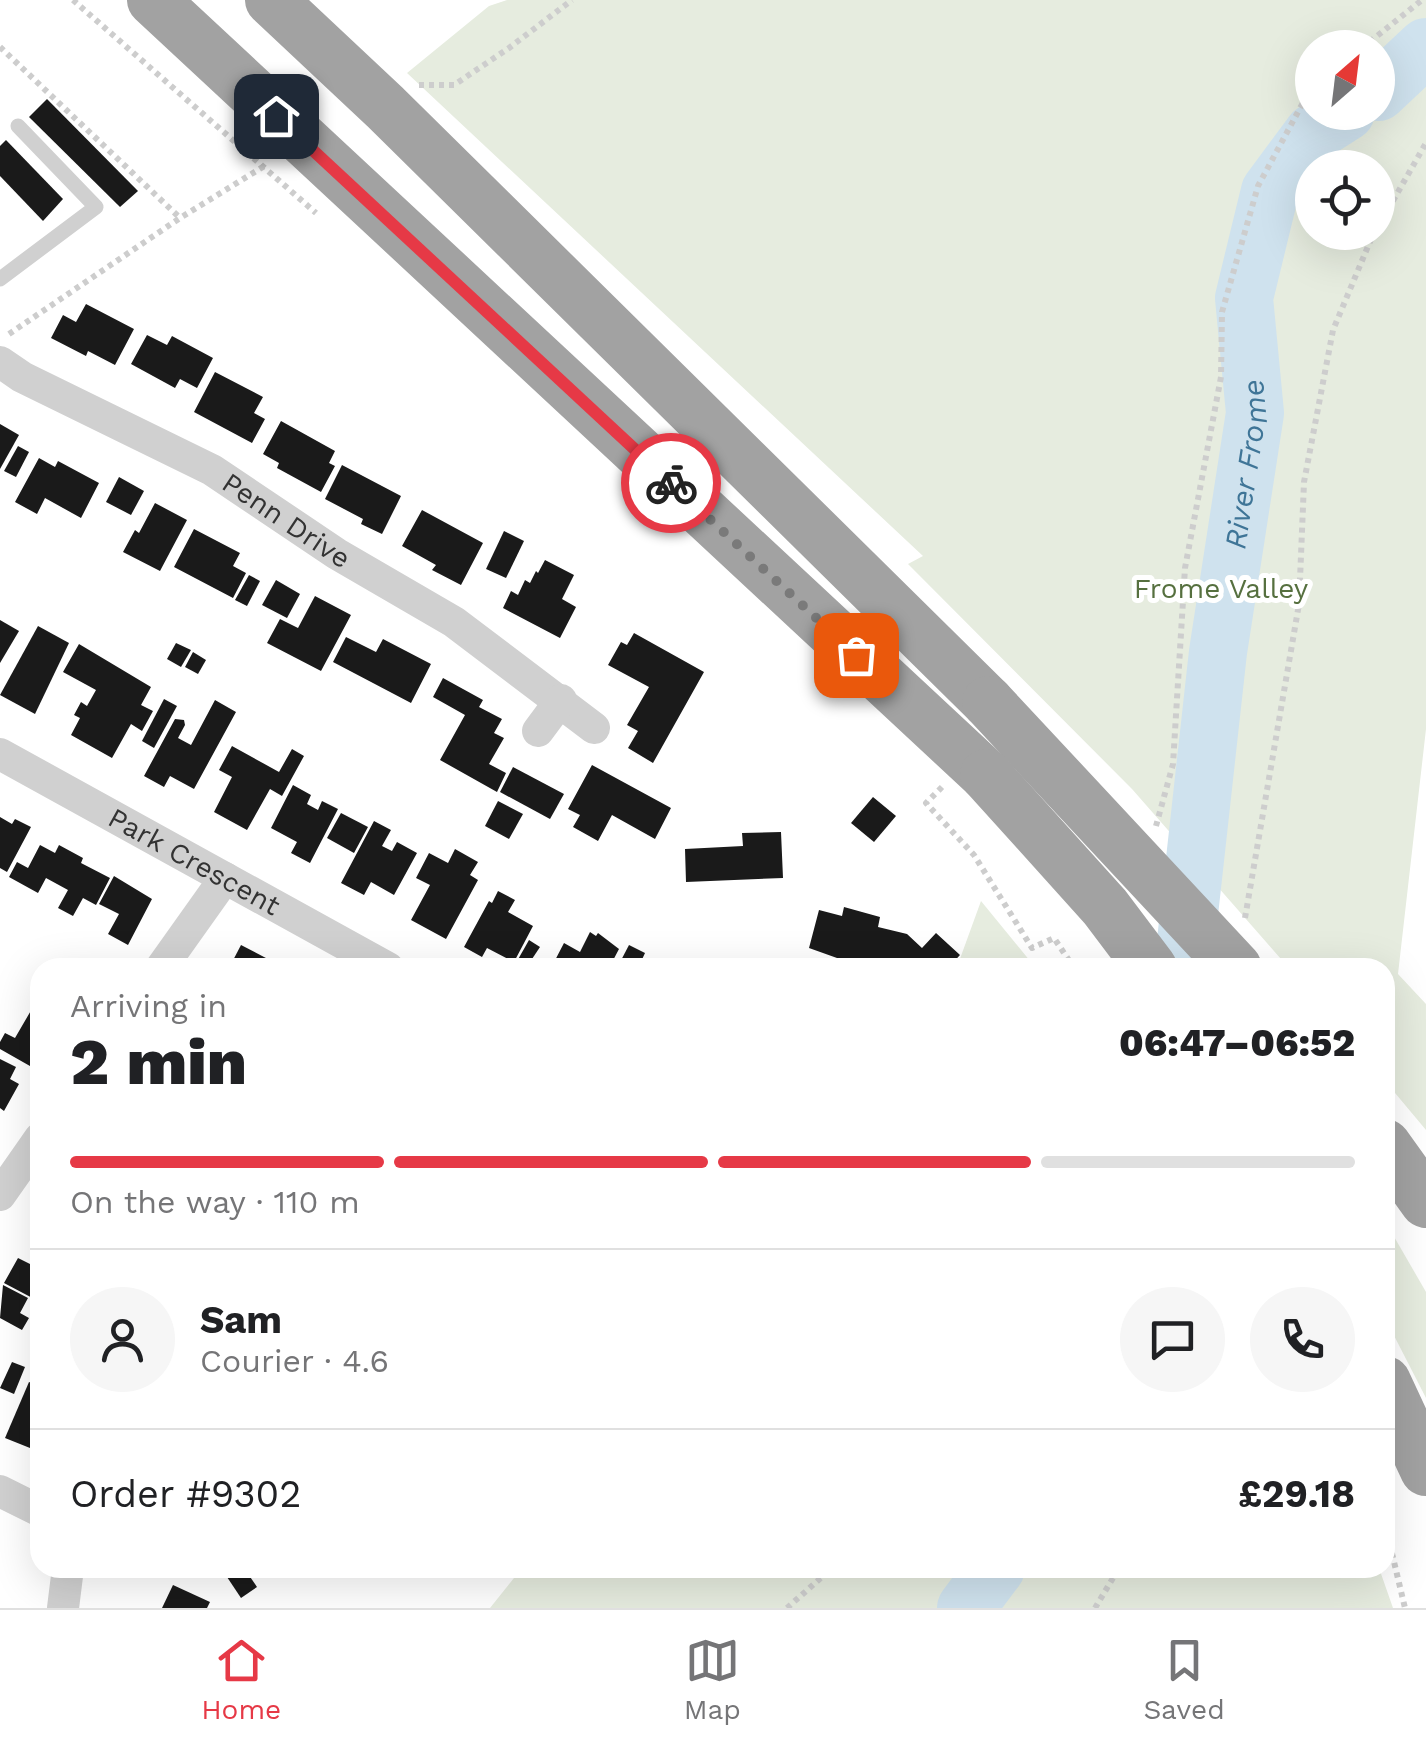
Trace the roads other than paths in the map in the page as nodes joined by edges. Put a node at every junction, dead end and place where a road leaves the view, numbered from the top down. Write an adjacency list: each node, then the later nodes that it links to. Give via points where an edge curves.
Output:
1 (152, 0): 14 (highway, bridge, via 964,781 1105,907)
2 (271, 0): 11 (highway, bridge)
3 (18, 126): 4 (lane, via 96,207)
4 (0, 279)
5 (0, 362): 6 (street, Penn Drive, via 212,470 336,554 454,622)
6 (561, 700): 7 (street, Penn Drive); 8 (street)
7 (594, 728)
8 (538, 731)
9 (0, 754): 10 (street, Park Crescent)
10 (225, 878): 12 (street); 13 (street, Park Crescent)
11 (1238, 952)
12 (168, 958)
13 (370, 958)
14 (1144, 958)
15 (30, 1152): 17 (street)
16 (1395, 1159): 18 (highway)
17 (0, 1195)
18 (1426, 1202)
19 (1395, 1403): 20 (highway)
20 (1426, 1470)
21 (0, 1491): 22 (street)
22 (30, 1506)
23 (67, 1578): 24 (street)
24 (63, 1608)

